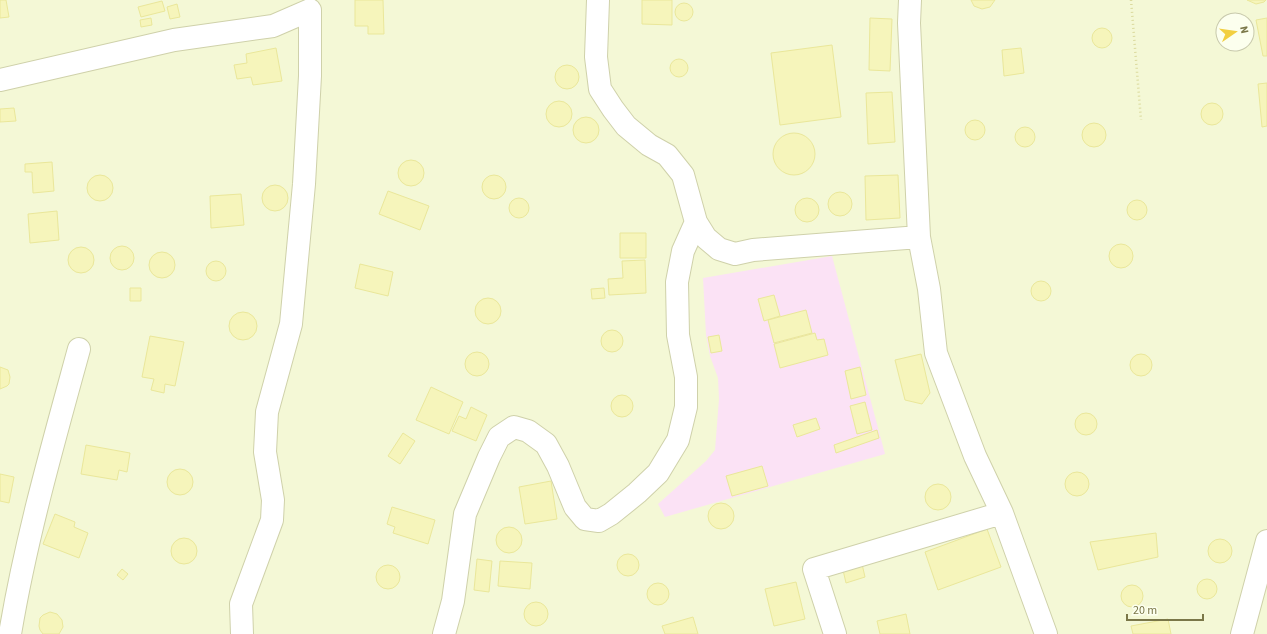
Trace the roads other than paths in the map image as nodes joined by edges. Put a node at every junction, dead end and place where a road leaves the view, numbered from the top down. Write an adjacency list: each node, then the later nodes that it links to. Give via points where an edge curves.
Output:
1 (598, 0): 4 (street, via 596,57 600,89 626,126 649,145 667,155 683,175)
2 (910, 0): 5 (street)
3 (0, 80): 10 (street, via 174,40 273,26 310,10 310,76 304,184 291,324 267,412 265,452 273,500 272,520 241,604)
4 (696, 222): 5 (street, via 706,238 719,249 735,254 753,250); 11 (street, via 683,251 677,282 678,335 686,377 686,407 678,440 658,472 637,493 599,521 585,519 574,507 558,466 546,444 528,430 514,427 499,437 466,514 453,602)
5 (919, 237): 7 (street, via 929,289 936,353 974,456)
6 (79, 350): 9 (street, via 40,495 17,590)
7 (1002, 513): 12 (street, via 814,569); 13 (street)
8 (1267, 541): 14 (street)
9 (10, 634)
10 (242, 634)
11 (444, 634)
12 (834, 634)
13 (1046, 634)
14 (1242, 634)

